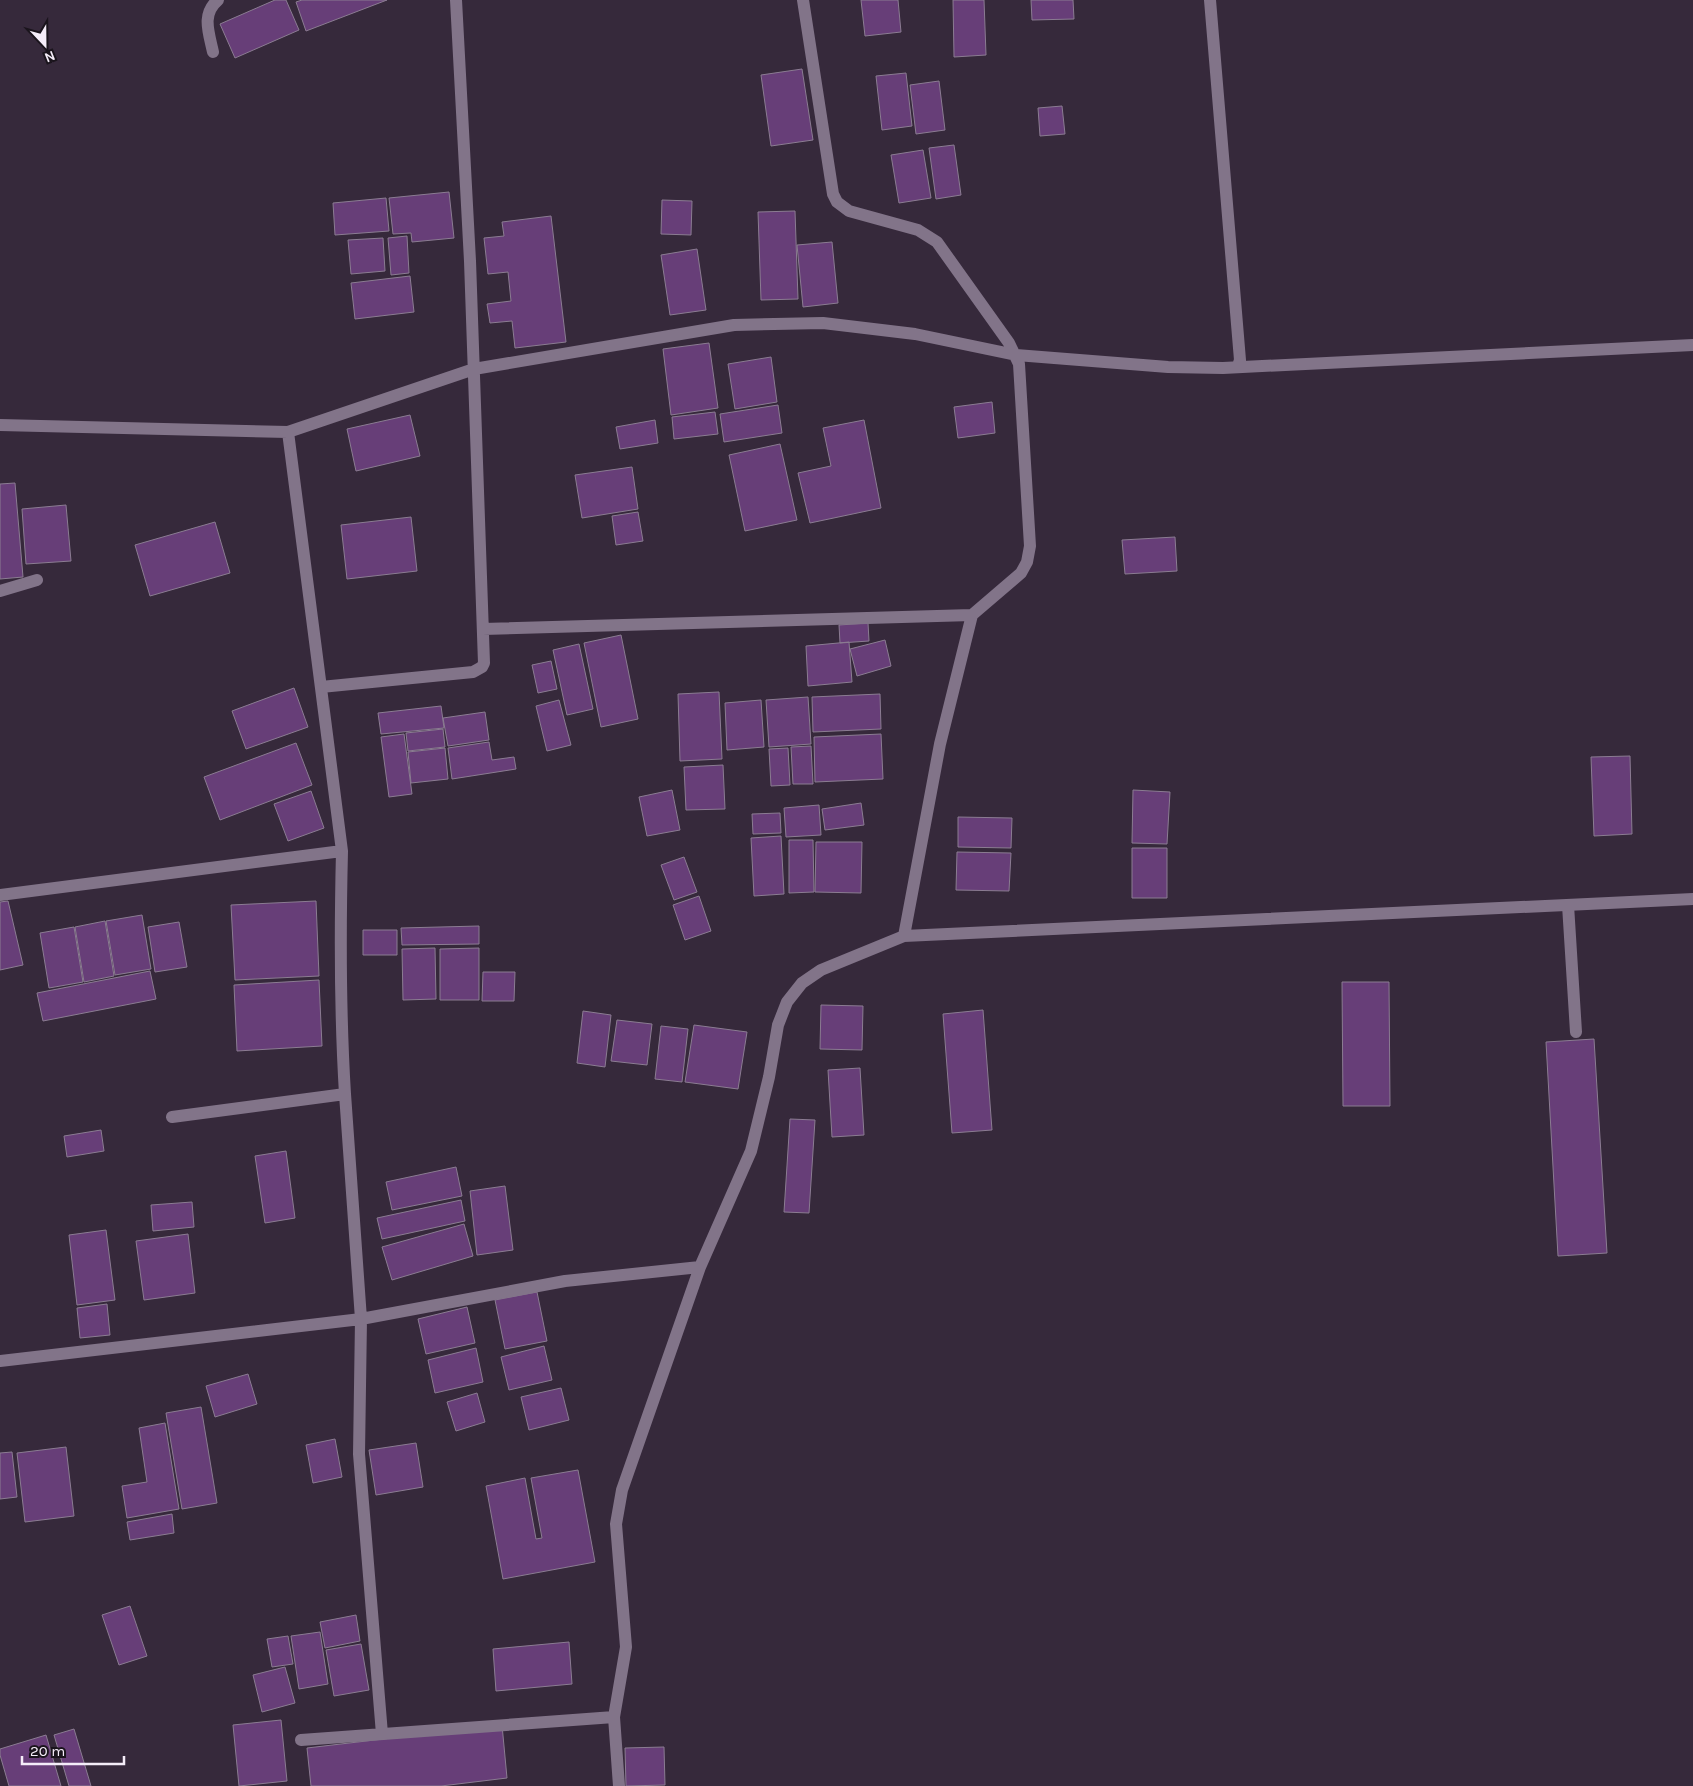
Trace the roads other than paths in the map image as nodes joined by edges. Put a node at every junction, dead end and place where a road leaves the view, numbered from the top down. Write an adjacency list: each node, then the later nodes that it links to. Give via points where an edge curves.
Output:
1 (218, 0): 5 (street, via 208,11)
2 (456, 0): 9 (street)
3 (803, 0): 7 (street, via 833,194 837,202 849,211 918,230 937,242)
4 (1210, 0): 8 (street)
5 (213, 52)
6 (1693, 345): 8 (street)
7 (1016, 355): 8 (street, via 1168,368); 9 (street, via 914,334 813,323 734,326); 14 (street, via 1030,546 1021,572)
8 (1238, 366)
9 (474, 369): 11 (street); 15 (street)
10 (0, 425): 11 (street)
11 (288, 432): 16 (street)
12 (37, 580): 13 (street)
13 (0, 591)
14 (972, 615): 15 (street); 21 (street, via 940,744)
15 (483, 629): 16 (street, via 484,663 474,672)
16 (321, 687): 17 (street)
17 (342, 851): 18 (street); 23 (street, via 342,1050)
18 (0, 896)
19 (1693, 900): 20 (street)
20 (1568, 905): 21 (street); 22 (street)
21 (904, 936): 25 (street, via 821,970 802,983 787,1002 778,1025 750,1151)
22 (1576, 1032)
23 (346, 1094): 24 (street); 26 (street)
24 (172, 1117)
25 (700, 1267): 26 (street, via 565,1281); 28 (street, via 620,1496 616,1524 626,1647)
26 (361, 1319): 27 (street); 29 (street, via 359,1454)
27 (0, 1361)
28 (614, 1717): 29 (street); 31 (street)
29 (382, 1734): 30 (street)
30 (301, 1740)
31 (619, 1786)

